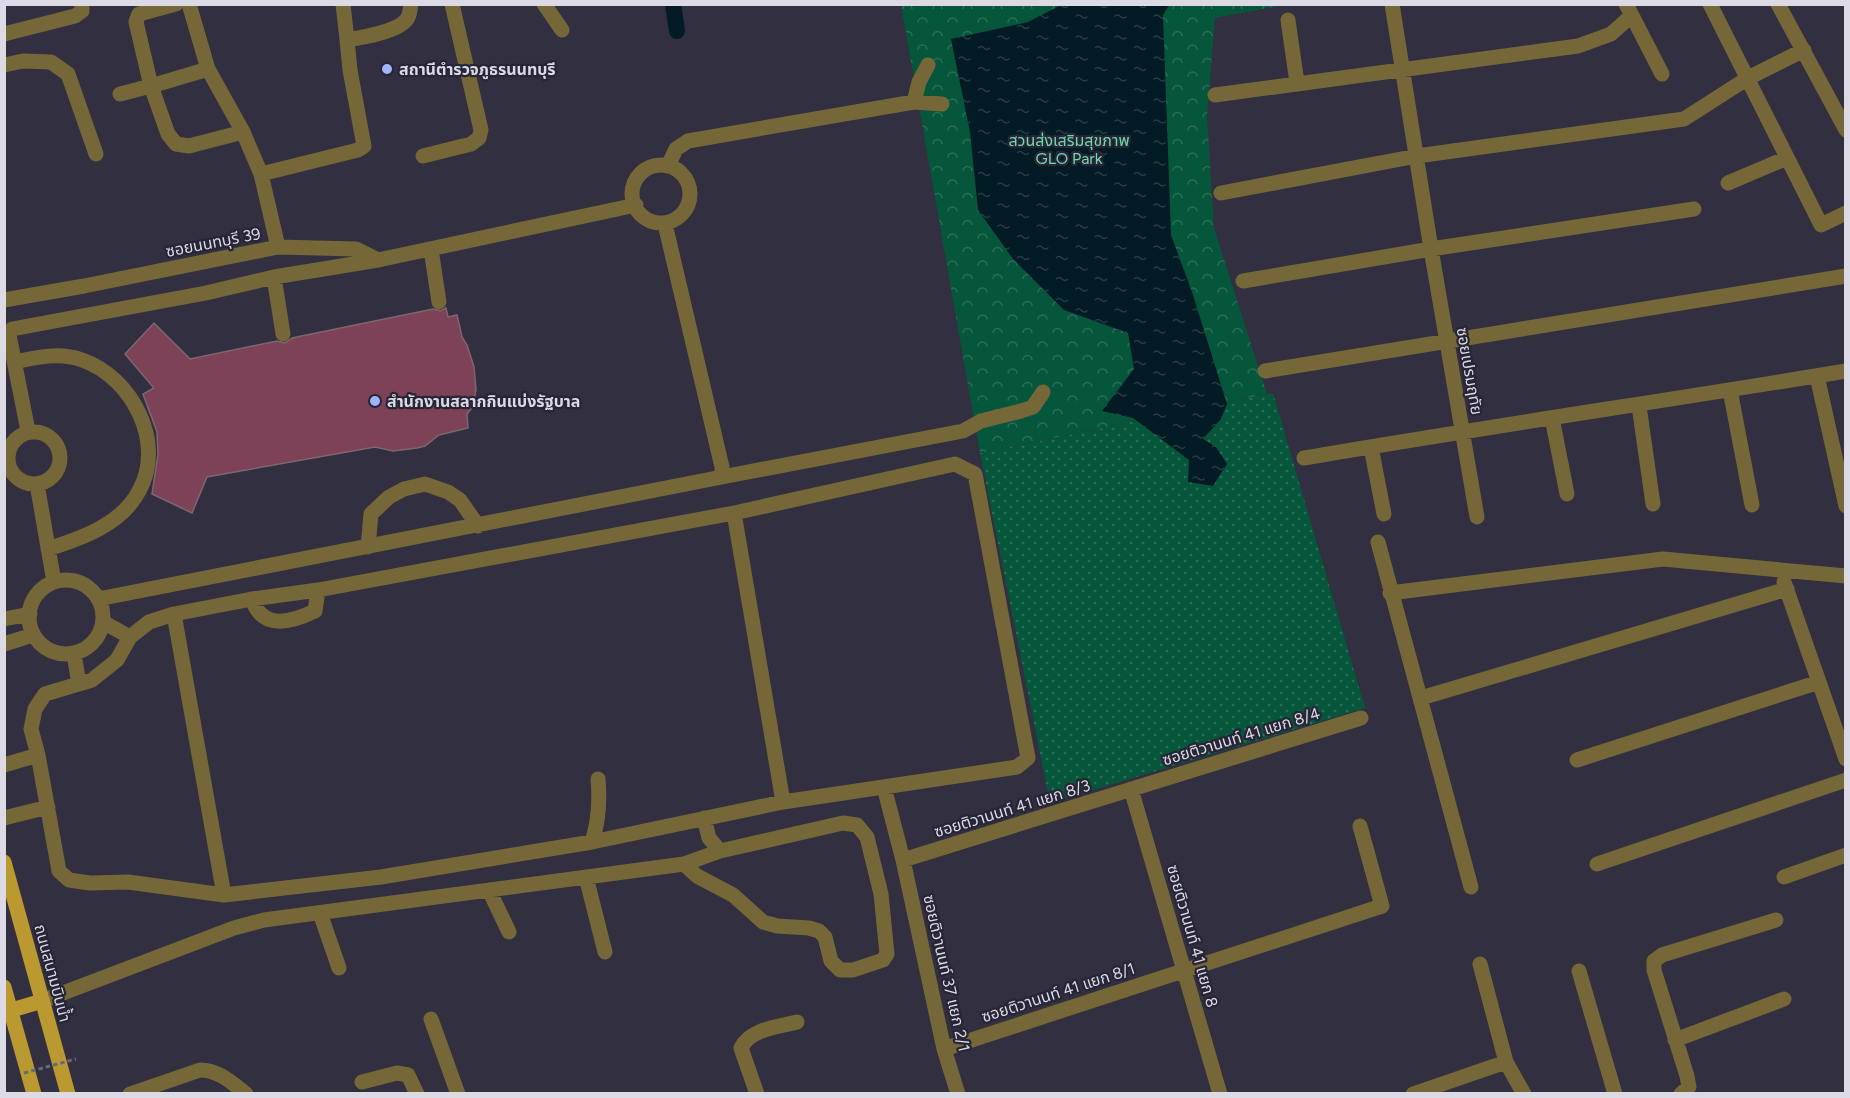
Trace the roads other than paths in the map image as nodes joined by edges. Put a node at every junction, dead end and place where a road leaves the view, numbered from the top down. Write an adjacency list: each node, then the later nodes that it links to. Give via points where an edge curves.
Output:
1 (82, 4): 14 (street, via 82,11 75,16)
2 (176, 4): 24 (street, via 139,14 136,22)
3 (189, 4): 20 (street, ซอยนนทบุรี 39)
4 (342, 4): 15 (street)
5 (411, 4): 15 (street, via 409,17 401,25)
6 (452, 4): 32 (street, via 481,130 479,138 471,144)
7 (544, 4): 13 (street)
8 (1392, 4): 19 (street, ซอยเปรมฤทัย)
9 (1710, 4): 22 (street)
10 (1778, 4): 16 (street)
11 (1629, 10): 19 (street, via 1611,34 1578,46); 21 (street)
12 (1288, 20): 23 (street)
13 (562, 30)
14 (4, 34)
15 (347, 40): 36 (street, via 364,146)
16 (1804, 50): 22 (street); 29 (street)
17 (4, 64): 31 (street, via 51,62 68,75)
18 (928, 65): 27 (street)
19 (1403, 68): 23 (street); 33 (street, ซอยเปรมฤทัย)
20 (208, 69): 24 (street); 30 (street, ซอยนนทบุรี 39)
21 (1662, 74)
22 (1748, 78): 33 (street, via 1684,119); 34 (street)
23 (1297, 83): 26 (street)
24 (151, 86): 25 (street); 30 (street, via 168,134 176,144 189,146)
25 (120, 94)
26 (1215, 95)
27 (914, 102): 28 (street); 35 (street, via 688,141 676,149)
28 (942, 104)
29 (1845, 130)
30 (243, 132): 36 (street, ซอยนนทบุรี 39)
31 (96, 154)
32 (423, 156)
33 (1417, 156): 38 (street); 45 (street, ซอยเปรมฤทัย)
34 (1787, 158): 37 (street); 41 (street, via 1821,225)
35 (668, 166): 39 (street, via 651,167 637,178 632,195); 42 (street, via 684,176 690,195 683,214)
36 (261, 174): 43 (street, ซอยนนทบุรี 39)
37 (1728, 183)
38 (1221, 193)
39 (636, 205): 42 (street, via 645,219); 44 (street)
40 (1694, 209): 45 (street)
41 (1845, 213)
42 (665, 224): 68 (street)
43 (278, 247): 46 (street, via 356,249); 50 (street, ซอยนนทบุรี 39)
44 (431, 249): 46 (street); 51 (street)
45 (1431, 249): 49 (street); 53 (street, ซอยเปรมฤทัย)
46 (378, 260): 48 (street)
47 (1845, 276): 53 (street)
48 (274, 277): 52 (street); 54 (street, via 12,329 9,335)
49 (1243, 281)
50 (4, 300)
51 (439, 302)
52 (283, 334)
53 (1447, 341): 55 (street); 63 (street, ซอยเปรมฤทัย)
54 (15, 362): 62 (street); 80 (street, via 65,356 105,371 131,399 142,418 147,441 149,459 144,479 126,508 92,533)
55 (1265, 371)
56 (1845, 371): 57 (street, ซอยเปรมฤทัย)
57 (1817, 376): 58 (street, ซอยเปรมฤทัย); 73 (street)
58 (1730, 390): 60 (street, ซอยเปรมฤทัย); 72 (street)
59 (1043, 392): 68 (street, via 1033,406 963,430)
60 (1639, 406): 61 (street, ซอยเปรมฤทัย); 71 (street)
61 (1552, 418): 63 (street, ซอยเปรมฤทัย); 70 (street)
62 (28, 431): 65 (street, via 14,439); 69 (street, via 45,434 60,454 52,477)
63 (1462, 431): 64 (street); 76 (street)
64 (1371, 447): 66 (street); 75 (street)
65 (6, 452): 67 (street)
66 (1304, 458)
67 (9, 477): 69 (street)
68 (722, 477): 77 (street)
69 (37, 484): 80 (street)
70 (1567, 494)
71 (1653, 504)
72 (1752, 506)
73 (1845, 506)
74 (734, 513): 85 (street); 107 (street, via 955,464 975,474 1028,758 1017,767); 109 (street)
75 (1384, 514)
76 (1477, 517)
77 (478, 526): 79 (street); 79 (street, via 460,500 425,484 389,497 371,514)
78 (1378, 542): 86 (street)
79 (368, 547): 87 (street)
80 (48, 549): 83 (street)
81 (1780, 571): 82 (street); 84 (street); 86 (street, via 1663,560)
82 (1845, 576)
83 (54, 582): 87 (street, via 79,583); 89 (street, via 34,598)
84 (1787, 589): 97 (street); 99 (street)
85 (318, 590): 88 (street); 88 (street, via 315,611 277,621 264,618)
86 (1390, 593): 99 (street)
87 (98, 599): 92 (street)
88 (252, 599): 90 (street)
89 (30, 614): 91 (street); 93 (street)
90 (174, 614): 94 (street, via 149,622); 125 (street)
91 (4, 619)
92 (103, 622): 94 (street); 96 (street, via 93,642)
93 (33, 636): 95 (street); 96 (street, via 51,652)
94 (130, 636): 98 (street, via 117,660 92,680)
95 (4, 644)
96 (74, 654): 98 (street)
97 (1819, 682): 102 (street); 103 (street)
98 (78, 684): 101 (street, via 45,694 35,709 31,729)
99 (1421, 698): 123 (street)
100 (1361, 718): 108 (street, ซอยติวานนท์ 41 แยก 8/4)
101 (38, 755): 104 (street); 110 (street)
102 (1845, 758)
103 (1577, 760)
104 (4, 765)
105 (598, 779): 114 (street, via 600,809)
106 (1845, 780): 120 (street)
107 (884, 787): 109 (street); 117 (street, ซอยติวานนท์ 37 แยก 2/1)
108 (1131, 789): 117 (street, ซอยติวานนท์ 41 แยก 8/3); 132 (street, ซอยติวานนท์ 41 แยก 8)
109 (783, 802): 112 (street)
110 (48, 807): 111 (street); 125 (street, via 59,871 69,880 128,882)
111 (4, 818)
112 (704, 818): 114 (street); 115 (street, via 709,838)
113 (1360, 826): 132 (street, ซอยติวานนท์ 41 แยก 8/1, via 1382,906)
114 (592, 842): 125 (street, via 381,877)
115 (720, 851): 119 (street); 119 (street, via 843,823 857,825 867,837 881,894 887,954 883,960 840,970 831,961 825,937 819,930 763,922 734,895 697,876)
116 (1845, 855): 122 (street)
117 (903, 860): 141 (street, ซอยติวานนท์ 37 แยก 2/1)
118 (4, 861): 136 (main road, ถนนสนามบินน้ำ)
119 (684, 864): 121 (street)
120 (1597, 864)
121 (586, 877): 124 (street); 129 (street)
122 (1784, 877)
123 (1471, 887)
124 (489, 890): 126 (street); 128 (street)
125 (224, 895)
126 (320, 913): 131 (street); 136 (street, via 234,928)
127 (1776, 920): 140 (street, via 1662,955 1654,962)
128 (509, 932)
129 (605, 952)
130 (1480, 964): 142 (street)
131 (339, 968)
132 (1184, 971): 141 (street, ซอยติวานนท์ 41 แยก 8/1); 152 (street, ซอยติวานนท์ 41 แยก 8)
133 (1579, 971): 155 (street)
134 (4, 987): 137 (main road)
135 (1784, 999): 140 (street)
136 (42, 1001): 137 (main road); 145 (main road, ถนนสนามบินน้ำ)
137 (8, 1010): 144 (main road)
138 (431, 1019): 149 (street)
139 (797, 1022): 150 (street, via 745,1040 741,1048)
140 (1676, 1040): 156 (street, via 1689,1087)
141 (944, 1048): 151 (street, ซอยติวานนท์ 37 แยก 2/1)
142 (1506, 1062): 153 (street); 154 (street)
143 (362, 1082): 148 (street, via 397,1073 408,1075)
144 (34, 1094)
145 (68, 1094)
146 (130, 1094): 147 (street, via 200,1070 221,1075)
147 (246, 1094)
148 (417, 1094)
149 (458, 1094)
150 (757, 1094)
151 (958, 1094)
152 (1220, 1094)
153 (1413, 1094)
154 (1524, 1094)
155 (1615, 1094)
156 (1681, 1094)

